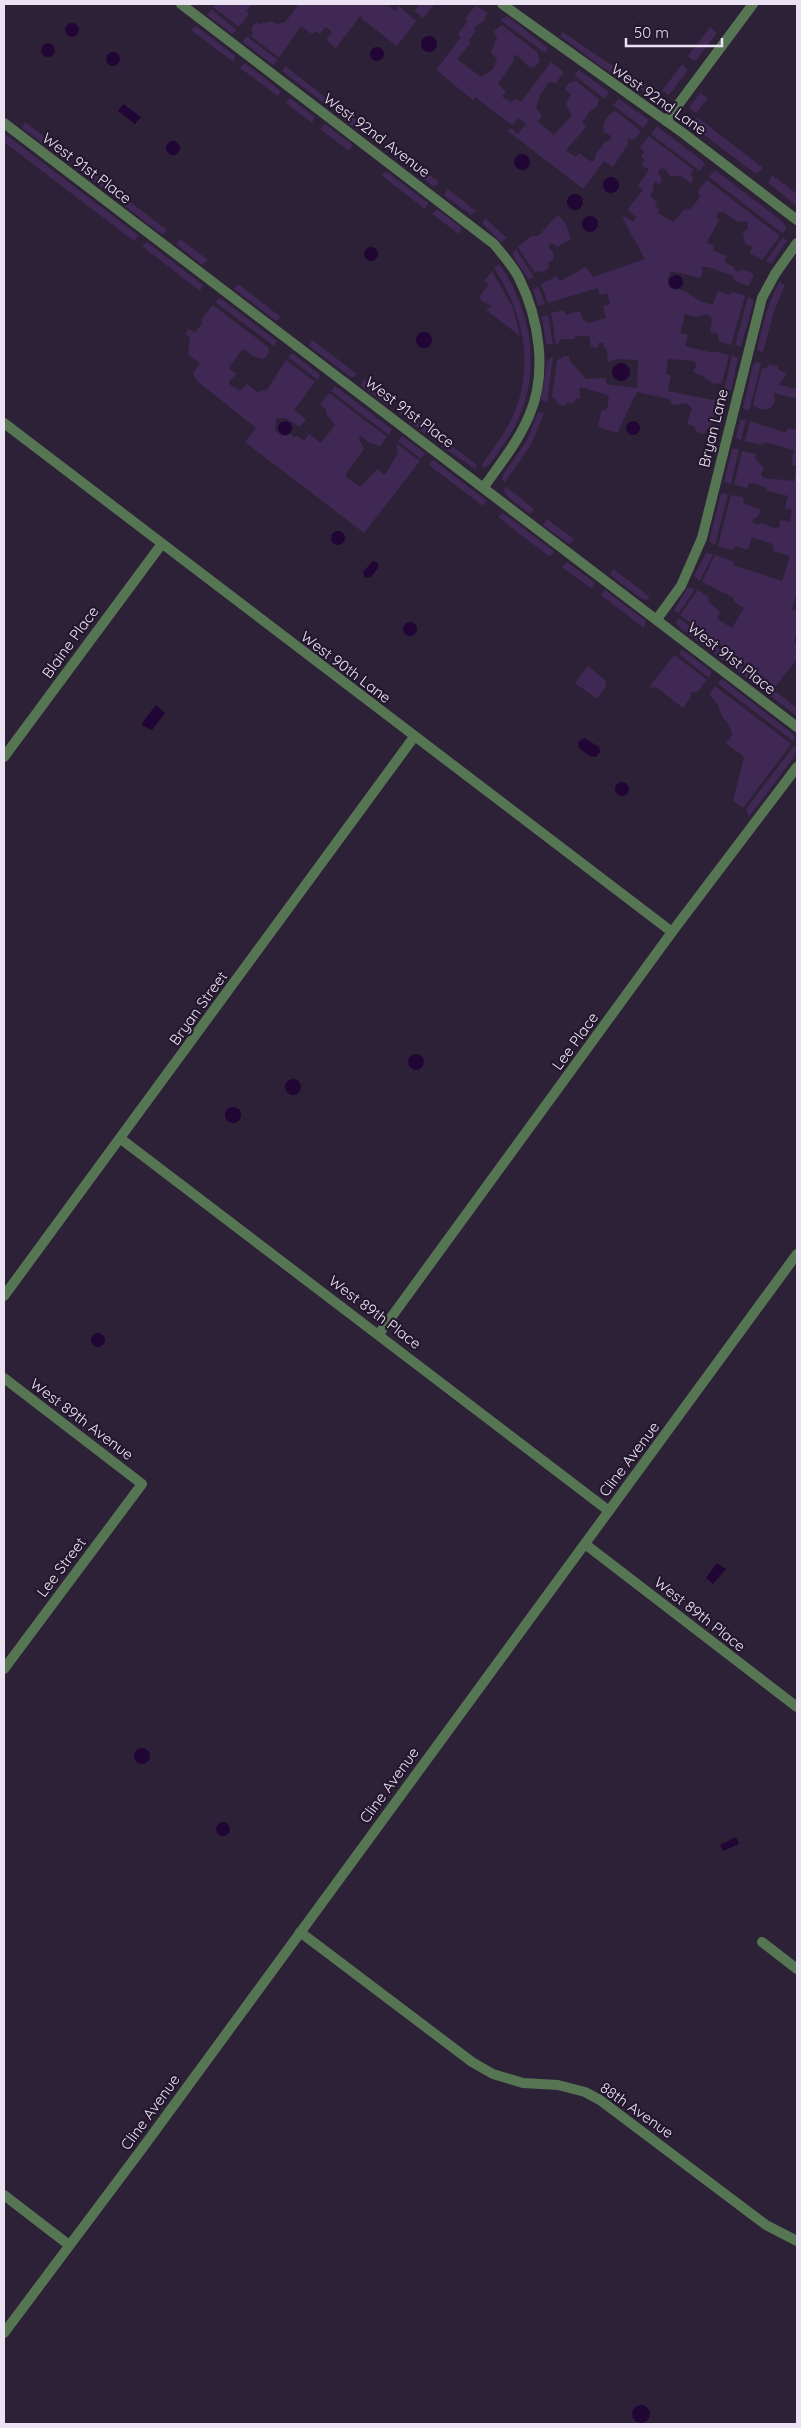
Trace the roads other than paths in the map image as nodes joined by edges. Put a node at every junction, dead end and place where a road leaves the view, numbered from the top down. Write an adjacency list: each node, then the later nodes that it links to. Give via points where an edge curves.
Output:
1 (181, 4): 9 (street, West 92nd Avenue, via 494,244 518,276 531,308 539,351 538,381 530,414 514,444)
2 (502, 4): 4 (street, West 92nd Lane)
3 (753, 4): 4 (street)
4 (666, 121): 6 (street, West 92nd Lane)
5 (4, 123): 9 (street, West 91st Place)
6 (797, 220)
7 (797, 243): 11 (street, Bryan Lane, via 762,298 702,538 681,586)
8 (4, 423): 10 (street, West 90th Lane)
9 (484, 486): 11 (street, West 91st Place)
10 (161, 545): 13 (street, West 90th Lane); 14 (street, Blaine Place)
11 (657, 619): 12 (street, West 91st Place)
12 (797, 727)
13 (414, 737): 16 (street, West 90th Lane); 17 (street, Bryan Street)
14 (4, 757)
15 (797, 767): 16 (street, Lee Place)
16 (672, 932): 20 (street, Lee Place)
17 (121, 1139): 19 (street, Bryan Street); 20 (street, West 89th Place)
18 (797, 1254): 23 (street, Cline Avenue)
19 (4, 1296)
20 (379, 1334): 23 (street, West 89th Place)
21 (4, 1378): 22 (street, West 89th Avenue)
22 (142, 1484): 25 (street, Lee Street)
23 (609, 1511): 24 (street, Cline Avenue)
24 (585, 1544): 26 (street, West 89th Place); 27 (street, Cline Avenue)
25 (4, 1669)
26 (797, 1707)
27 (300, 1932): 31 (street, 88th Avenue, via 472,2062 493,2074 523,2083 558,2085 600,2100 766,2225); 32 (street, Cline Avenue)
28 (762, 1942): 29 (street)
29 (797, 1969)
30 (4, 2195): 32 (street)
31 (797, 2241)
32 (69, 2245): 33 (street, Cline Avenue)
33 (4, 2334)

